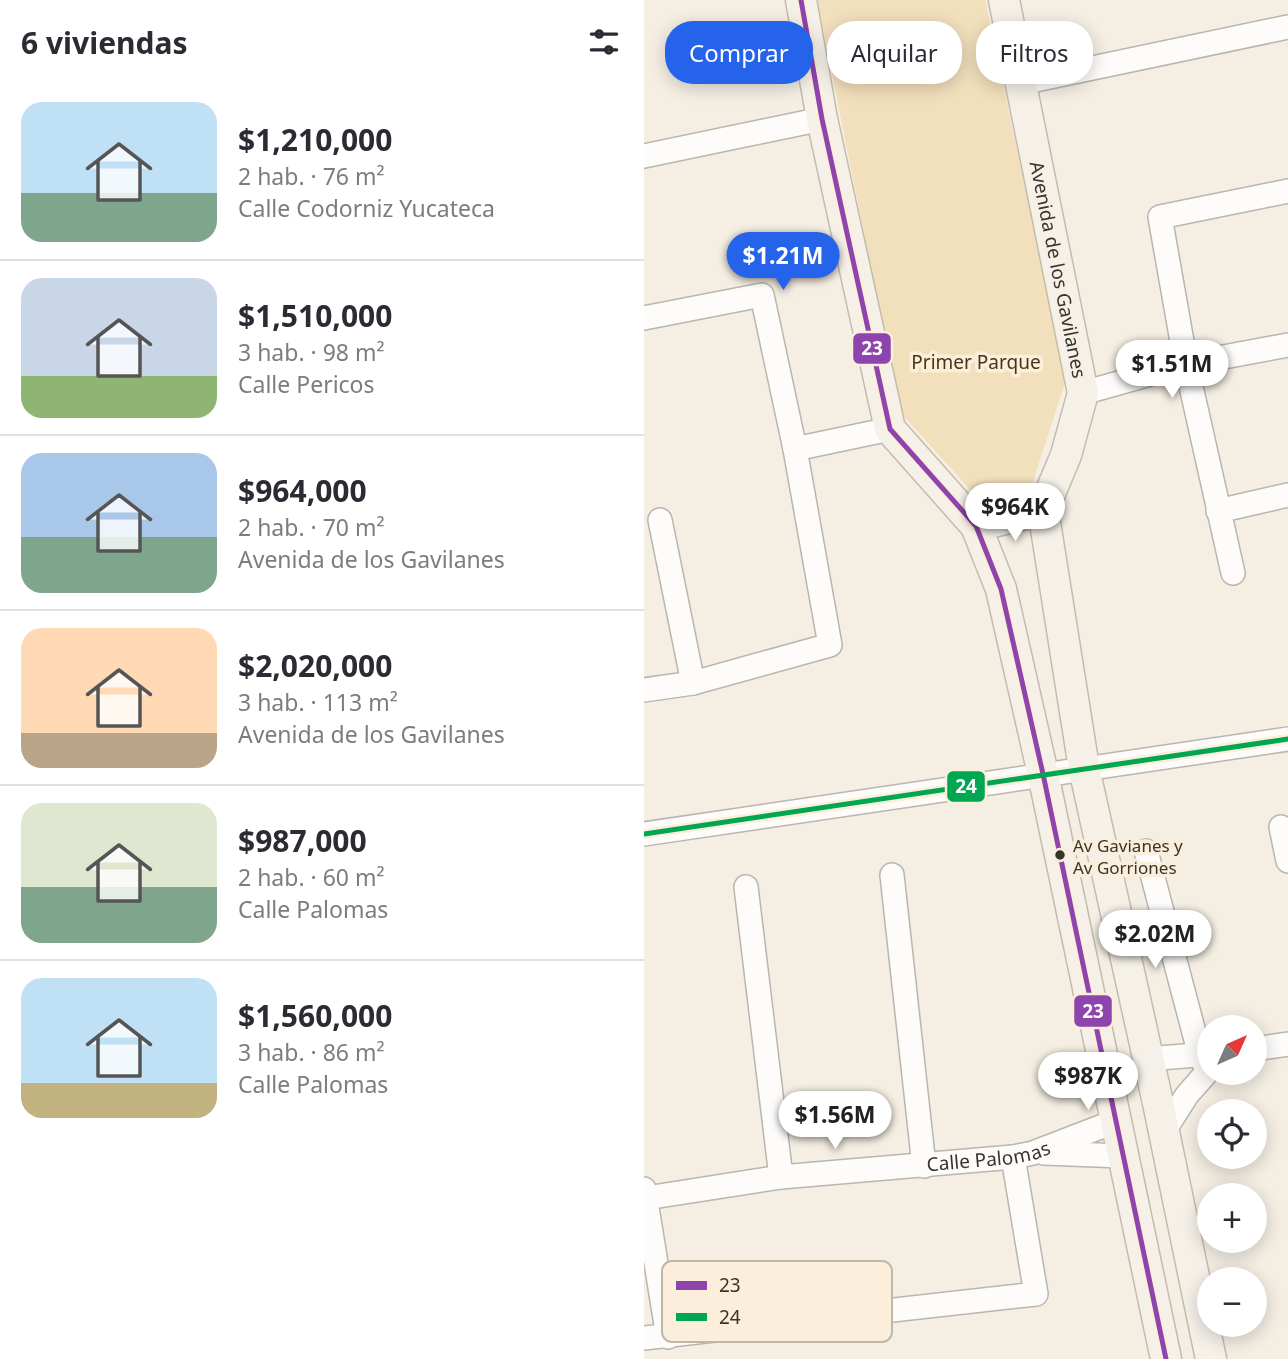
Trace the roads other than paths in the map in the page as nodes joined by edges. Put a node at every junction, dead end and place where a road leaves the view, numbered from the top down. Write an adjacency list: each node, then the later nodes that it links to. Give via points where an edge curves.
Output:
1 (801, 0): 7 (main road)
2 (1004, 0): 3 (main road, Avenida de los Gavilanes)
3 (1008, 21)
4 (1288, 27): 5 (street)
5 (1093, 68)
6 (1021, 84): 13 (main road, Avenida de los Gavilanes)
7 (822, 119): 8 (street); 14 (main road)
8 (644, 156)
9 (1288, 191): 12 (street, via 1160,217)
10 (644, 318): 15 (street, via 762,295)
11 (1288, 345): 12 (street)
12 (1186, 364): 13 (street); 18 (street)
13 (1083, 393): 17 (main road, Avenida de los Gavilanes, via 1066,455)
14 (890, 429): 15 (street); 20 (main road)
15 (795, 449): 22 (street, via 830,645)
16 (1288, 495): 18 (street)
17 (1043, 510): 20 (main road); 25 (main road)
18 (1218, 511): 21 (street)
19 (660, 520): 22 (street)
20 (976, 526): 26 (main road, via 1001,589)
21 (1233, 573)
22 (693, 683): 23 (street)
23 (644, 690)
24 (1288, 739): 25 (street)
25 (1084, 768): 26 (street); 36 (main road)
26 (1043, 774): 28 (street); 39 (main road)
27 (1281, 827): 30 (street)
28 (644, 834)
29 (1146, 852): 33 (street)
30 (1288, 861)
31 (892, 875): 43 (street)
32 (747, 887): 44 (street)
33 (1197, 1028)
34 (1288, 1044): 35 (street)
35 (1267, 1047)
36 (1147, 1059): 37 (street); 40 (main road)
37 (1197, 1062)
38 (1197, 1078): 40 (street)
39 (1116, 1121): 41 (street, Calle Palomas); 42 (main road)
40 (1164, 1131): 51 (main road)
41 (1023, 1155): 42 (street); 43 (street, Calle Palomas); 47 (street, via 1037,1294)
42 (1124, 1156): 50 (main road)
43 (924, 1166): 44 (street, Calle Palomas)
44 (780, 1177): 45 (street, Calle Palomas)
45 (645, 1194): 46 (street)
46 (662, 1300)
47 (892, 1311)
48 (662, 1337): 49 (street)
49 (644, 1338)
50 (1166, 1359)
51 (1211, 1359)

